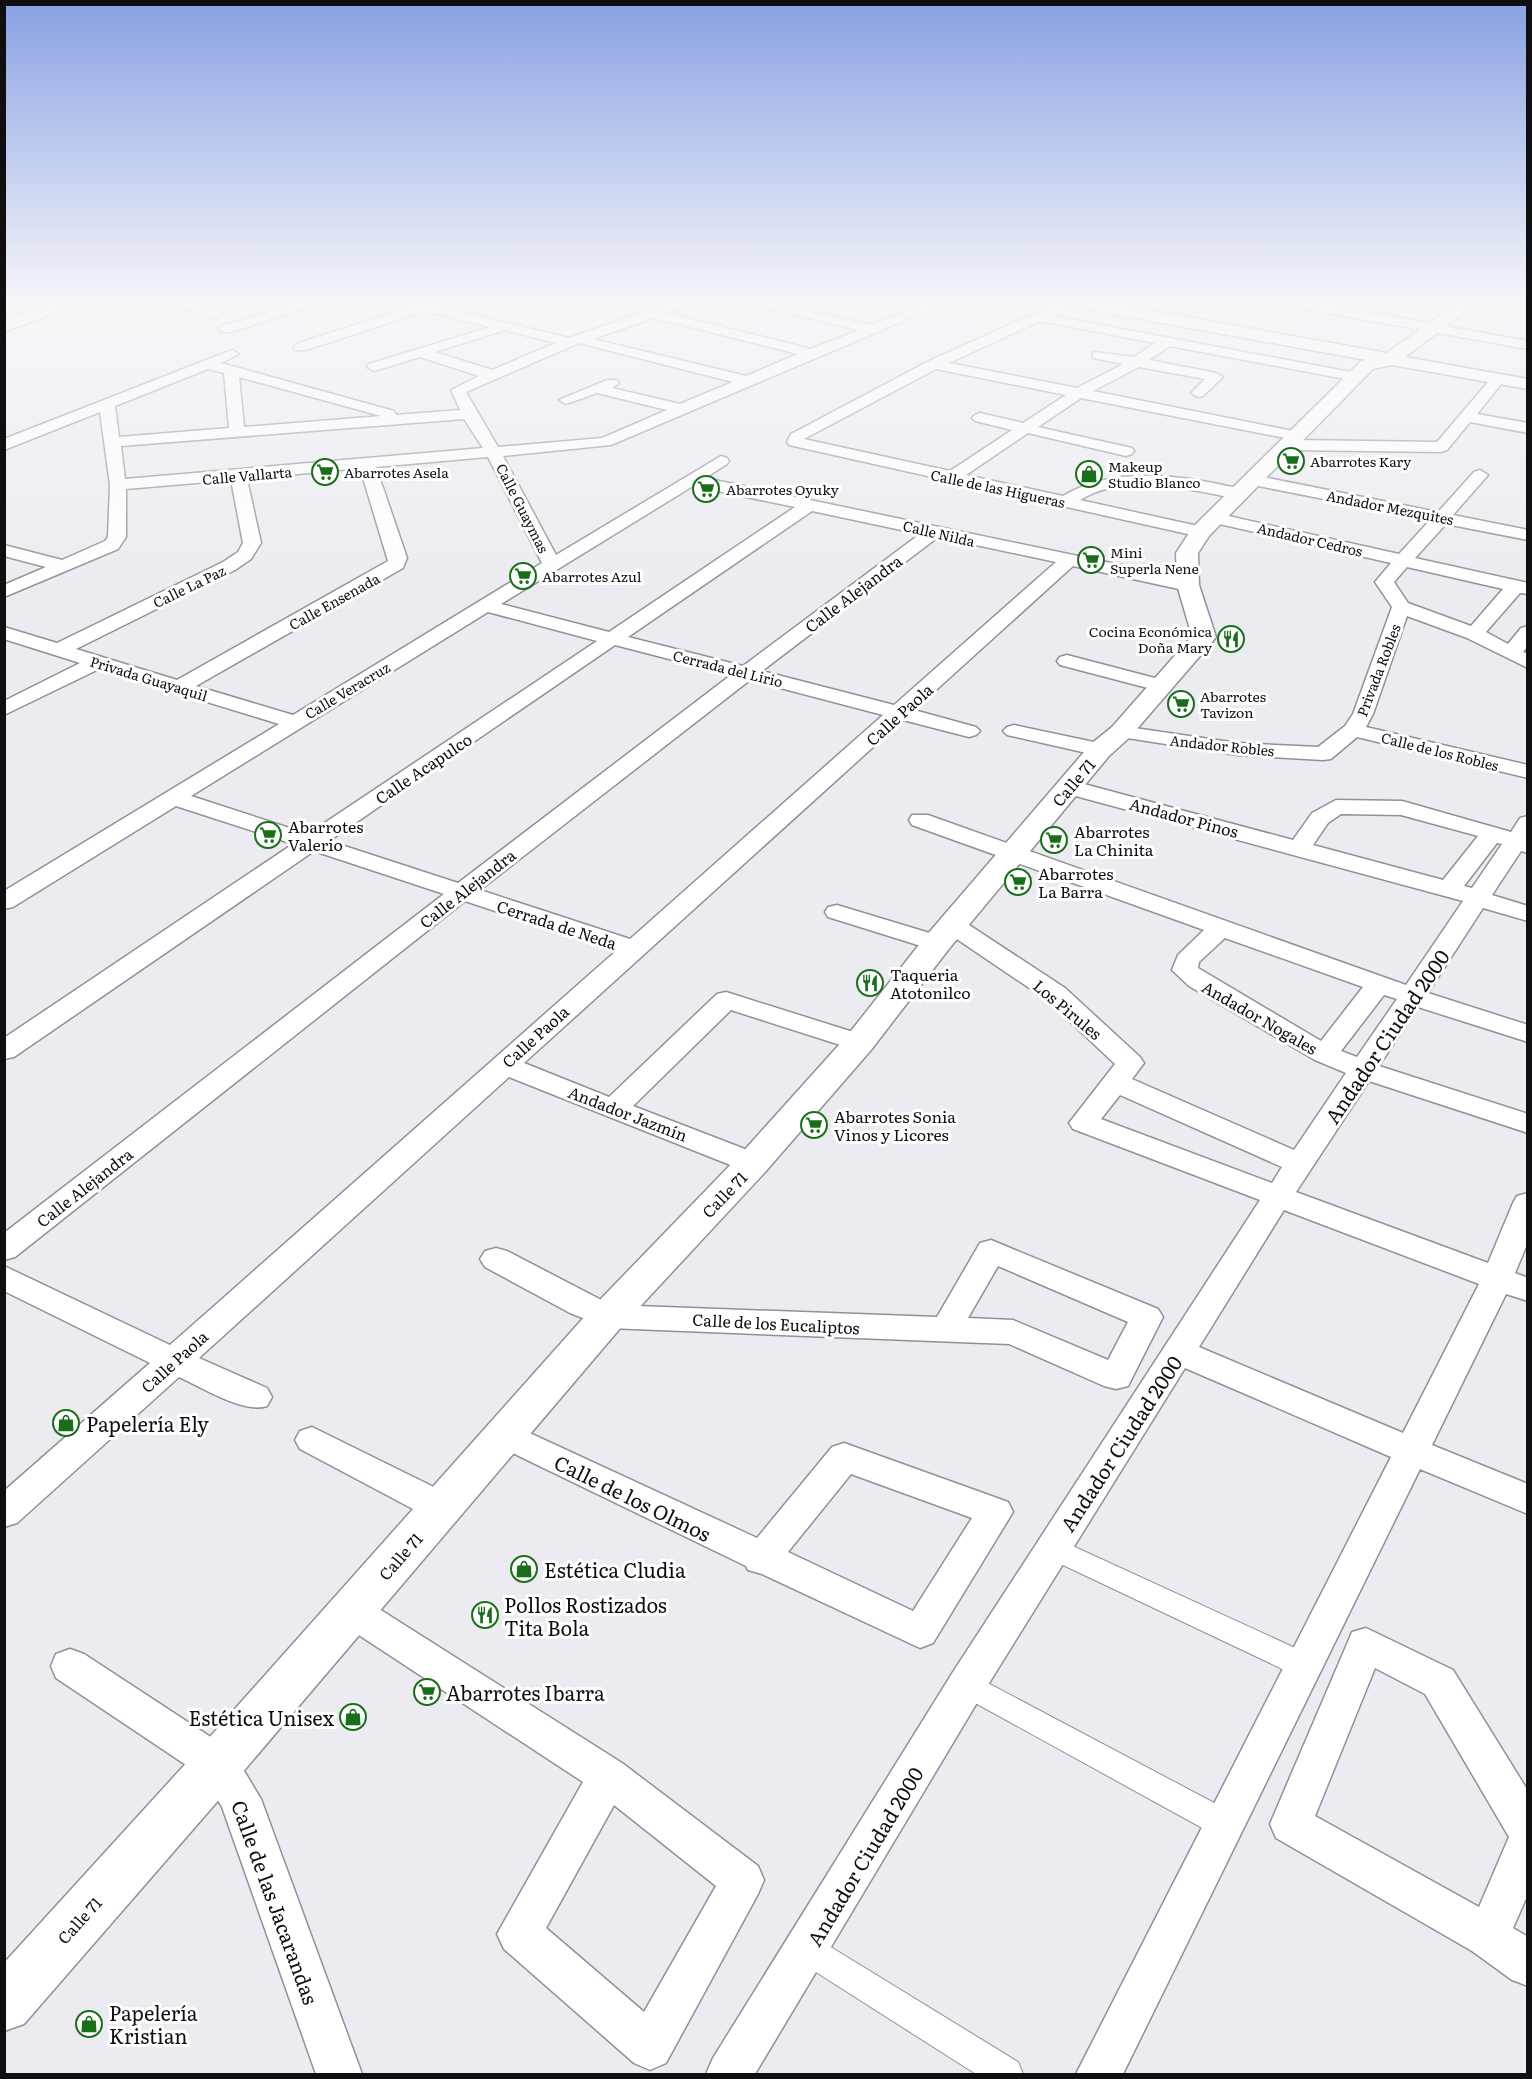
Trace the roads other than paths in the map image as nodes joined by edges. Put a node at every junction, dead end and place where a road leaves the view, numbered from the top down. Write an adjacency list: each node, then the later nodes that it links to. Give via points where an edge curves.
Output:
1 (127, 396): 14 (street)
2 (233, 396): 22 (street)
3 (324, 396): 19 (street)
4 (461, 396): 17 (street, Calle Guaymas)
5 (577, 396): 13 (street)
6 (627, 396): 15 (street)
7 (712, 396): 15 (street, Calle Vallarta)
8 (874, 396): 32 (street, Calle de las Higueras, via 797,437 795,442)
9 (1074, 396): 20 (street)
10 (1092, 396): 23 (street)
11 (1341, 396): 23 (street, Calle 71)
12 (1484, 396): 18 (street)
13 (566, 400)
14 (107, 404): 24 (street); 25 (street)
15 (682, 409): 27 (street, Calle Vallarta, via 605,442)
16 (993, 410): 20 (street, via 980,418)
17 (469, 414): 19 (street); 27 (street, Calle Guaymas)
18 (1467, 417): 21 (street); 23 (street, via 1441,447)
19 (409, 419): 22 (street)
20 (1028, 428): 26 (street); 32 (street)
21 (1527, 428)
22 (237, 433): 24 (street)
23 (1293, 440): 37 (street, Calle 71)
24 (114, 442): 34 (street)
25 (4, 445)
26 (1126, 451)
27 (494, 453): 29 (street, Calle Vallarta); 45 (street, Calle Guaymas)
28 (721, 461): 33 (street, Calle Veracruz)
29 (367, 465): 31 (street, Calle Vallarta); 61 (street, Calle Ensenada, via 397,564)
30 (1480, 475): 38 (street)
31 (238, 476): 34 (street, Calle Vallarta); 55 (street, Calle La Paz, via 252,543 245,555)
32 (951, 478): 35 (street, Calle de las Higueras)
33 (690, 480): 36 (street, Calle Nilda); 45 (street, Calle Veracruz)
34 (118, 485): 44 (street, via 117,537 112,545)
35 (1065, 502): 37 (street, Calle de las Higueras); 37 (street, via 1094,486 1124,482 1208,488)
36 (811, 504): 39 (street, Calle Nilda); 54 (street, Calle Acapulco)
37 (1227, 506): 38 (street, Andador Mezquites); 43 (street, Andador Cedros); 46 (street, Calle 71, via 1187,553)
38 (1440, 517): 40 (street, Andador Mezquites); 43 (street)
39 (934, 532): 42 (street, Calle Nilda); 59 (street, Calle Alejandra)
40 (1527, 535)
41 (4, 550): 44 (street)
42 (1068, 561): 46 (street, Calle Nilda); 63 (street, Calle Paola)
43 (1405, 561): 47 (street, Andador Cedros); 50 (street, via 1384,582)
44 (62, 566): 48 (street)
45 (553, 566): 49 (street, Calle Veracruz)
46 (1188, 585): 60 (street, Calle 71, via 1204,637)
47 (1522, 587): 53 (street)
48 (4, 592)
49 (486, 606): 54 (street, Cerrada del Lirio); 64 (street, Calle Veracruz)
50 (1401, 607): 53 (street); 65 (street, Privada Robles)
51 (1527, 632): 56 (street)
52 (4, 633): 55 (street, Privada Guayaquil)
53 (1474, 634): 56 (street)
54 (615, 639): 59 (street, Cerrada del Lirio); 76 (street, Calle Acapulco)
55 (58, 650): 58 (street, Privada Guayaquil)
56 (1519, 658)
57 (1067, 661): 60 (street)
58 (97, 662): 61 (street, Privada Guayaquil); 62 (street)
59 (745, 673): 63 (street, Cerrada del Lirio); 79 (street, Calle Alejandra)
60 (1163, 686): 68 (street, Calle 71)
61 (179, 687): 64 (street, Privada Guayaquil)
62 (4, 709)
63 (901, 712): 66 (street, Cerrada del Lirio); 86 (street, Calle Paola)
64 (294, 722): 73 (street, Calle Veracruz)
65 (1358, 722): 69 (street, Privada Robles); 70 (street, Calle de los Robles); 71 (street, Calle de los Robles)
66 (969, 731)
67 (1014, 731): 68 (street, Andador Robles)
68 (1110, 741): 69 (street, Andador Robles); 72 (street, Calle 71)
69 (1323, 754)
70 (1527, 756)
71 (1527, 772)
72 (1069, 787): 77 (street, Andador Pinos); 78 (street, Calle 71)
73 (174, 798): 76 (street, Cerrada de Neda); 81 (street, Calle Veracruz)
74 (920, 820): 78 (street)
75 (1515, 836): 77 (street, via 1402,808 1336,807 1320,818); 80 (street, Andador Ciudad 2000)
76 (311, 844): 79 (street, Cerrada de Neda); 91 (street, Calle Acapulco)
77 (1299, 848): 80 (street, Andador Pinos)
78 (1014, 855): 84 (street); 85 (street, Calle 71)
79 (459, 893): 86 (street, Cerrada de Neda); 102 (street, Calle Alejandra)
80 (1463, 894): 83 (street, Andador Pinos); 88 (street, Andador Ciudad 2000)
81 (4, 902)
82 (837, 912): 85 (street)
83 (1527, 914)
84 (1221, 928): 87 (street); 92 (street, Andador Nogales, via 1187,960 1185,970)
85 (945, 934): 90 (street, Calle 71); 95 (street, Los Pirules, via 1056,994 1130,1064)
86 (633, 948): 93 (street, Calle Paola)
87 (1379, 984): 88 (street); 92 (street, Andador Nogales)
88 (1412, 996): 89 (street); 94 (street, Andador Ciudad 2000)
89 (1527, 1034)
90 (859, 1043): 96 (street, via 726,1000); 99 (street, Calle 71)
91 (4, 1051)
92 (1324, 1054): 94 (street, Andador Nogales)
93 (503, 1065): 96 (street, Andador Jazmín); 109 (street, Calle Paola)
94 (1363, 1070): 97 (street, Andador Nogales); 98 (street, Andador Ciudad 2000)
95 (1116, 1083): 98 (street); 100 (street, Los Pirules, via 1083,1123)
96 (615, 1107): 99 (street, Andador Jazmín)
97 (1527, 1124)
98 (1286, 1158): 100 (street, Andador Ciudad 2000)
99 (753, 1163): 106 (street, Calle 71)
100 (1266, 1192): 105 (street); 108 (street, Andador Ciudad 2000)
101 (1527, 1203): 105 (street)
102 (4, 1249)
103 (496, 1259): 106 (street, Calle de los Eucaliptos)
104 (4, 1276): 109 (street)
105 (1512, 1284): 113 (street)
106 (608, 1316): 107 (street, Calle de los Eucaliptos); 111 (street, Calle 71)
107 (945, 1331): 107 (street, Calle de los Eucaliptos, via 1013,1332 1116,1377 1147,1317 991,1251)
108 (1179, 1352): 113 (street); 117 (street, Andador Ciudad 2000)
109 (175, 1361): 110 (street); 116 (street, Calle Paola)
110 (255, 1398)
111 (506, 1435): 115 (street, Calle 71); 118 (street, Calle de los Olmos)
112 (312, 1440): 115 (street)
113 (1411, 1452): 114 (street); 121 (street)
114 (1527, 1500)
115 (443, 1508): 119 (street, Calle 71)
116 (4, 1513)
117 (1053, 1548): 121 (street); 122 (street, Andador Ciudad 2000)
118 (761, 1559): 118 (street, Calle de los Olmos, via 920,1632 995,1512 844,1457)
119 (352, 1611): 123 (street, Calle 71); 124 (street)
120 (70, 1666): 123 (street, Calle de las Jacarandas)
121 (1305, 1666): 125 (street)
122 (967, 1684): 125 (street); 129 (street, Andador Ciudad 2000)
123 (218, 1764): 131 (street, Calle 71); 132 (street, Calle de las Jacarandas, via 240,1799)
124 (608, 1776): 124 (street, via 743,1880 650,2047 519,1934)
125 (1226, 1825): 135 (street)
126 (1527, 1830): 128 (street, via 1439,1682 1366,1644 1291,1824)
127 (1527, 1842): 128 (street)
128 (1488, 1936): 130 (street)
129 (808, 1949): 133 (street, Andador Ciudad 2000); 134 (street)
130 (1527, 1964)
131 (4, 2004)
132 (339, 2074)
133 (729, 2074)
134 (1006, 2074)
135 (1099, 2074)

